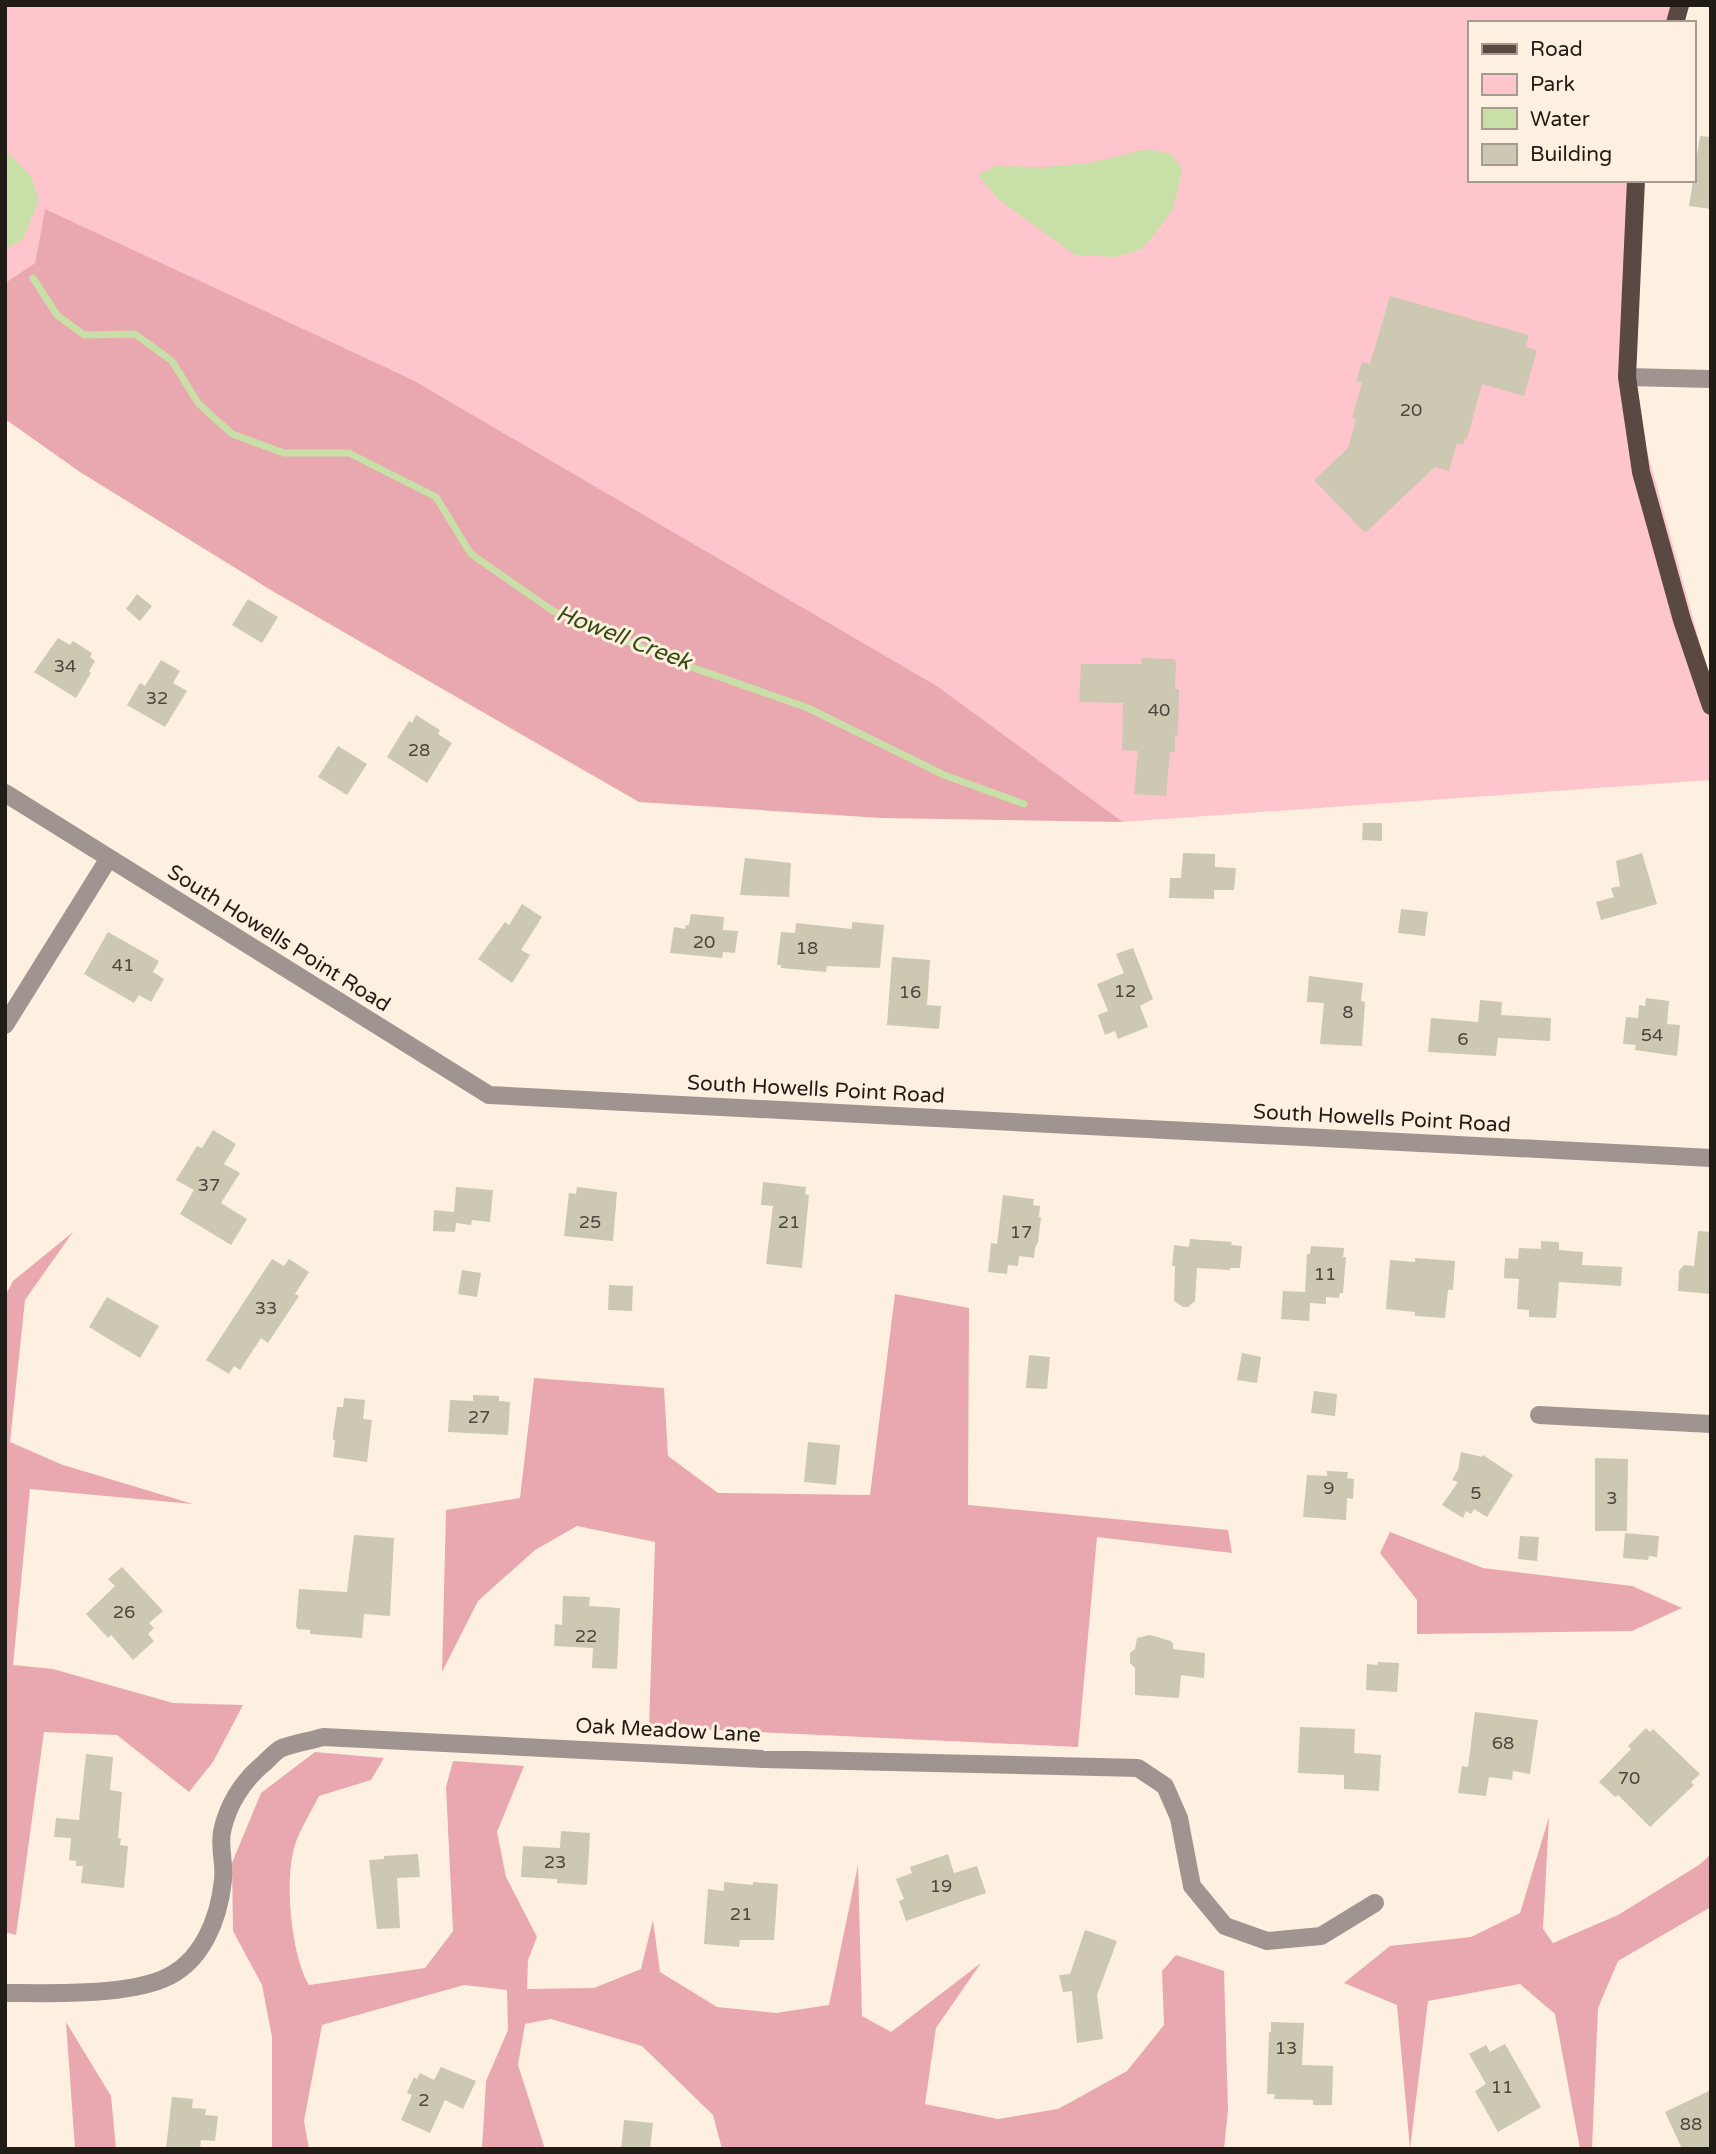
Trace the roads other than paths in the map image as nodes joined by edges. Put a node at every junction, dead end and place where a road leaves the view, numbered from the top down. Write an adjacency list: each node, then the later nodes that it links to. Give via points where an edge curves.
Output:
1 (1636, 182): 2 (main road)
2 (1627, 377): 3 (street); 4 (main road, via 1641,472 1682,620)
3 (1711, 379)
4 (1705, 674): 5 (main road)
5 (1711, 706)
6 (5, 793): 7 (street, South Howells Point Road)
7 (109, 858): 8 (street); 9 (street, South Howells Point Road, via 489,1095)
8 (5, 1025)
9 (1711, 1158)
10 (1539, 1415): 11 (street)
11 (1711, 1424)
12 (1375, 1903): 13 (street, Oak Meadow Lane, via 1321,1936 1267,1941 1225,1926 1192,1886 1179,1818 1165,1786 1138,1768 763,1759 323,1737 281,1749 247,1778 222,1834 223,1878 216,1918 184,1968 163,1980 138,1986 77,1993)
13 (5, 1993)

